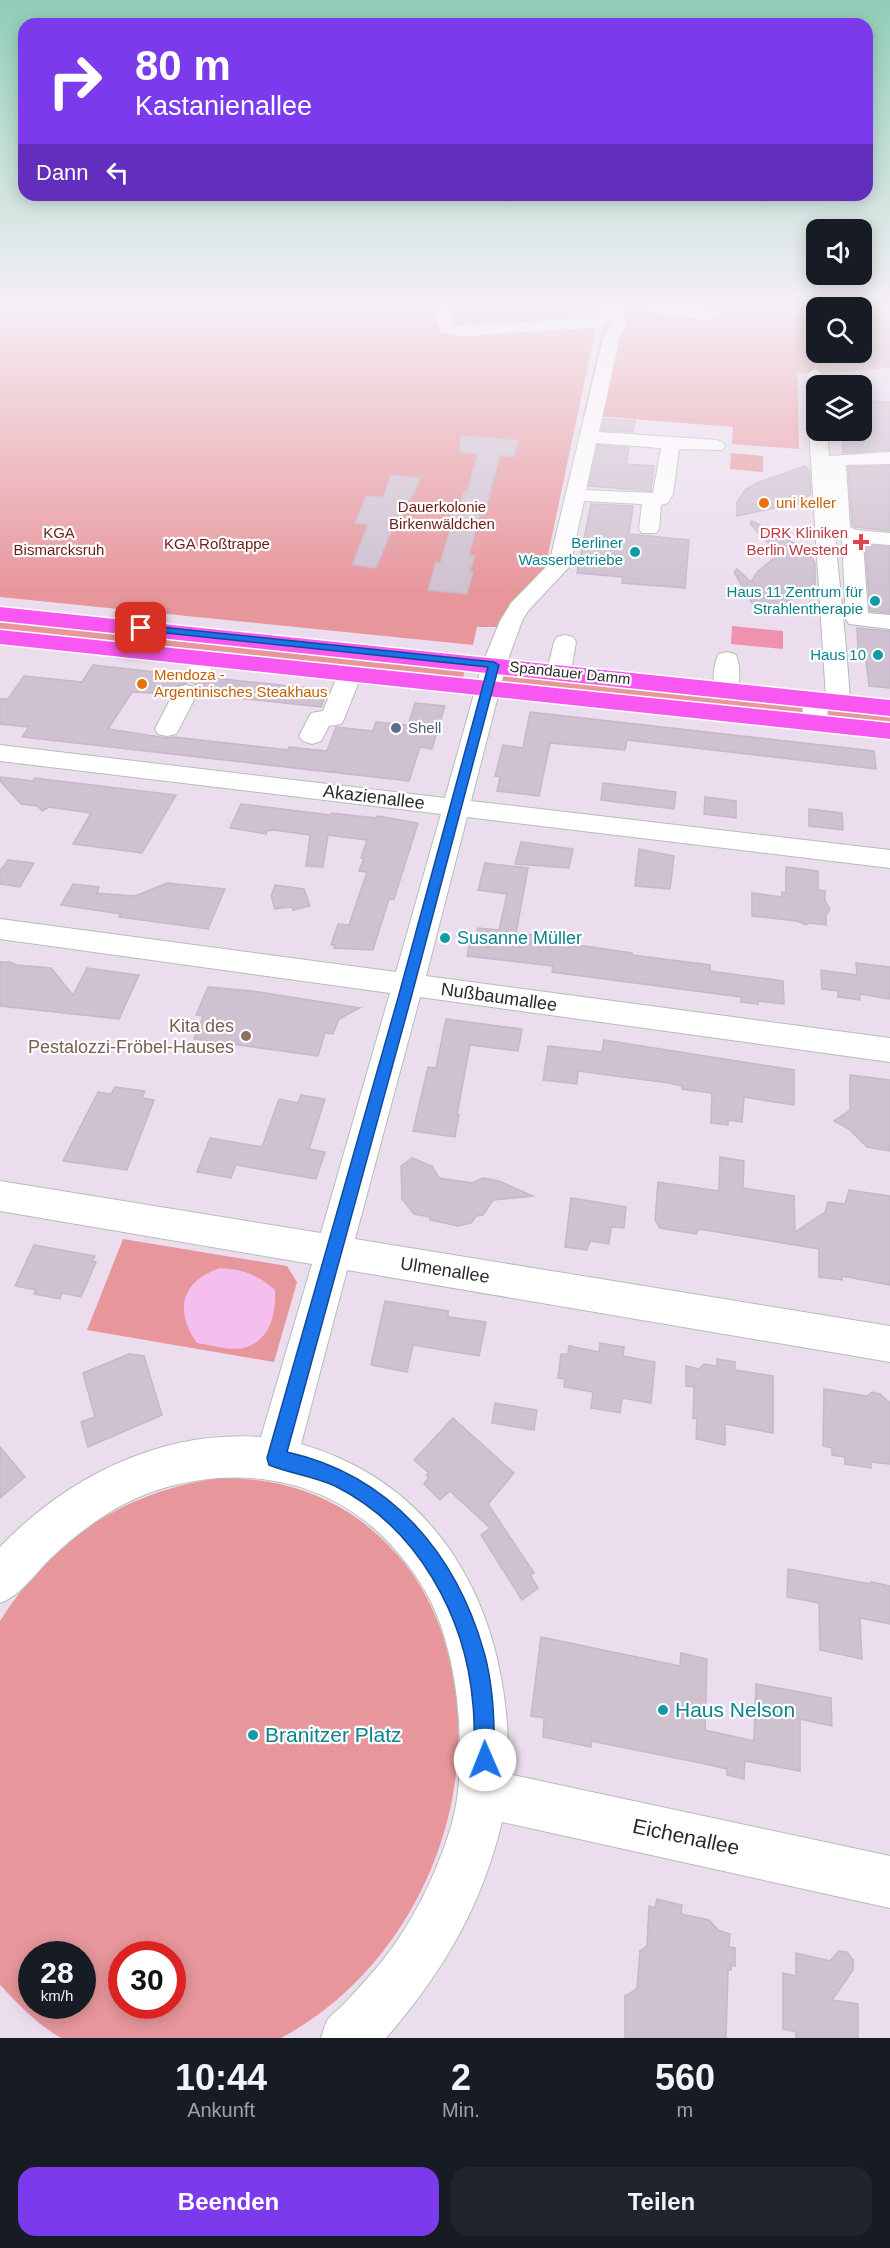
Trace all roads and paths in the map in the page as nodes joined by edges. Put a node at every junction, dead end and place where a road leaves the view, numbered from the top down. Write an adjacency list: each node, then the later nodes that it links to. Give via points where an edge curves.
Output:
1 (597, 401): 2 (street)
2 (589, 436): 4 (street); 7 (street)
3 (819, 441): 22 (street, via 836,664)
4 (671, 442): 5 (street); 8 (street, via 663,494)
5 (716, 446)
6 (890, 458): 10 (street, via 836,460 840,530)
7 (577, 495): 8 (street); 20 (street, via 559,566 519,608)
8 (652, 500): 9 (street)
9 (649, 529)
10 (852, 536): 11 (street); 13 (street, via 857,619)
11 (890, 539)
12 (0, 614): 20 (main road, Spandauer Damm)
13 (890, 622)
14 (0, 638): 19 (main road, Spandauer Damm)
15 (565, 642): 17 (street)
16 (727, 659): 21 (street)
17 (559, 671): 20 (main road, Spandauer Damm); 21 (main road, Spandauer Damm)
18 (350, 674): 19 (main road, Spandauer Damm); 20 (main road, Spandauer Damm); 26 (street, via 332,719 320,718)
19 (196, 676): 24 (street)
20 (490, 677): 22 (main road, Spandauer Damm); 28 (street)
21 (726, 690): 22 (main road, Spandauer Damm)
22 (823, 708): 23 (main road, Spandauer Damm); 25 (main road, Spandauer Damm)
23 (890, 708)
24 (167, 729)
25 (890, 731)
26 (312, 736)
27 (0, 753): 28 (street, Akazienallee)
28 (455, 807): 29 (street, Akazienallee); 31 (street)
29 (890, 859)
30 (0, 929): 31 (street, Nußbaumallee)
31 (408, 985): 32 (street, Nußbaumallee); 34 (street)
32 (890, 1050)
33 (0, 1196): 34 (street, Ulmenallee)
34 (334, 1251): 35 (street, Ulmenallee); 36 (street)
35 (890, 1344)
36 (276, 1458): 37 (street, via 218,1456 181,1462 108,1489 73,1510 40,1537); 38 (street, via 340,1479 376,1501 408,1530 436,1565 458,1606 475,1653 484,1705)
37 (0, 1581)
38 (482, 1793): 39 (street, Eichenallee); 40 (street, via 478,1822 447,1909 407,1976)
39 (890, 1882)
40 (348, 2038)

